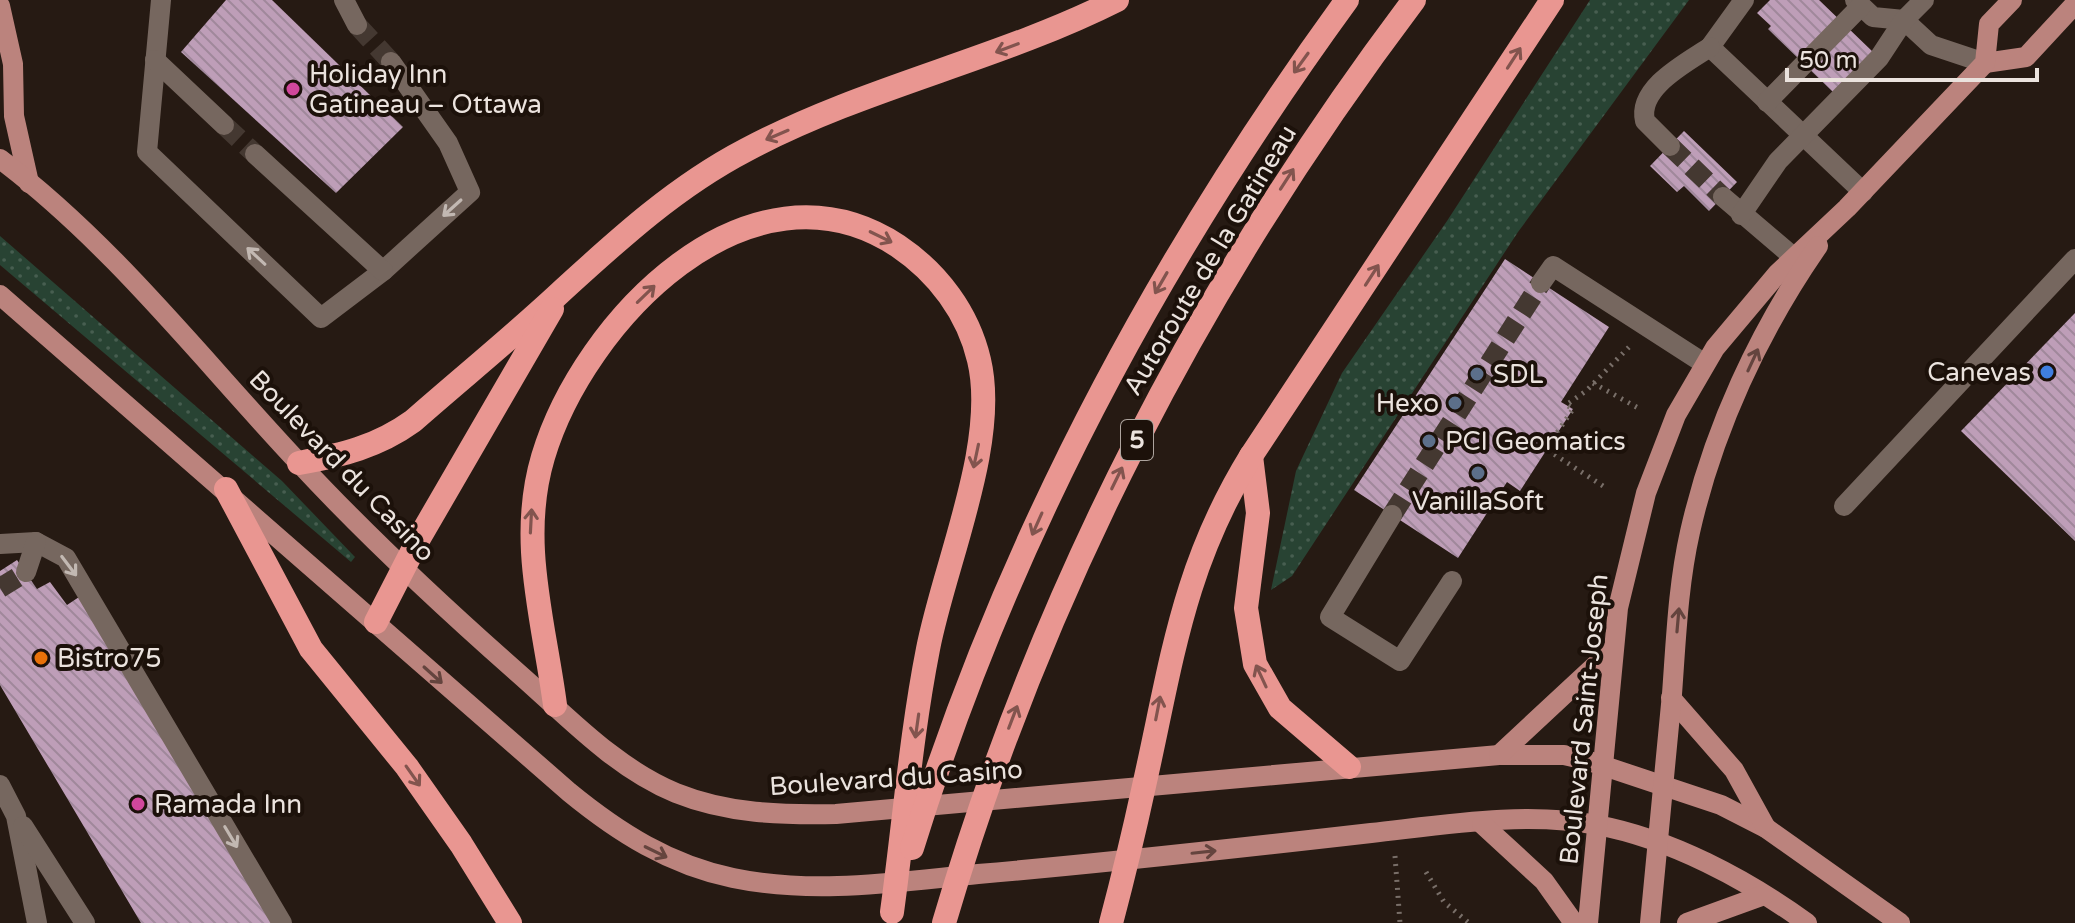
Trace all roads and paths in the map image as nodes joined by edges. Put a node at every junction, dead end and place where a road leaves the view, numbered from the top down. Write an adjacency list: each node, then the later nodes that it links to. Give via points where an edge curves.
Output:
1 (4, 0): 13 (main road)
2 (161, 0): 17 (lane)
3 (344, 0): 15 (lane)
4 (1117, 0): 34 (highway, one-way to 34, via 743,151 641,220)
5 (1347, 0): 70 (highway, Autoroute de la Gatineau / 5, one-way to 70, via 1209,203 1089,417 981,654)
6 (1414, 0): 75 (highway, Autoroute de la Gatineau / 5, one-way to 6, via 1026,684 1145,424 1273,201)
7 (1552, 0): 40 (highway, one-way to 7)
8 (1744, 0): 16 (lane)
9 (1924, 0): 14 (lane)
10 (2012, 0): 19 (main road, via 1989,24)
11 (1858, 3): 14 (lane, via 1873,17); 20 (lane)
12 (2075, 4): 19 (main road, via 2026,57)
13 (0, 6): 26 (main road)
14 (1904, 20): 19 (lane, via 1931,45); 22 (lane, via 1879,58)
15 (357, 25)
16 (1710, 47): 20 (lane); 23 (lane, via 1663,81 1645,103 1645,121)
17 (155, 60): 21 (lane); 32 (lane, one-way to 17, via 321,318 147,152)
18 (391, 62): 32 (lane, one-way to 32, via 448,143 470,192)
19 (1985, 63): 27 (main road, Boulevard Saint-Joseph)
20 (1767, 102): 22 (lane)
21 (224, 125)
22 (1803, 136): 27 (lane); 29 (lane, via 1778,161)
23 (1670, 146)
24 (255, 154): 32 (lane)
25 (0, 159): 26 (main road, Boulevard du Casino)
26 (29, 183): 41 (main road, Boulevard du Casino, via 141,289)
27 (1863, 192): 31 (main road, Boulevard Saint-Joseph)
28 (1723, 197): 29 (lane)
29 (1741, 215): 31 (lane)
30 (2075, 259): 44 (lane)
31 (1798, 262): 37 (main road, Boulevard Saint-Joseph); 53 (main road, Boulevard Saint-Joseph, one-way to 31, via 1685,561 1703,479)
32 (383, 271)
33 (1541, 283): 37 (lane, via 1553,266)
34 (563, 290): 41 (highway, via 390,438); 48 (highway)
35 (0, 295): 43 (main road)
36 (1633, 342): 38 (path)
37 (1705, 364): 52 (main road, Boulevard Saint-Joseph, via 1650,478 1626,568)
38 (1593, 383): 39 (path); 42 (path, via 1566,405 1573,409 1546,449)
39 (1640, 409)
40 (1251, 456): 57 (highway, one-way to 40, via 1280,708 1255,664 1246,608 1258,513); 60 (highway, one-way to 40, via 1166,673 1194,572)
41 (299, 463): 48 (main road, Boulevard du Casino)
42 (1603, 486)
43 (226, 489): 51 (main road); 74 (highway, one-way to 74, via 311,649 407,767)
44 (1844, 506)
45 (1392, 515): 50 (lane, via 1330,617 1400,661)
46 (36, 542): 47 (lane); 49 (lane); 73 (lane, one-way to 73, via 66,558)
47 (0, 544)
48 (403, 569): 51 (highway); 54 (main road, Boulevard du Casino)
49 (26, 572)
50 (1452, 581)
51 (376, 622): 66 (main road, one-way to 66, via 522,753 622,833 663,856 707,871 818,889)
52 (1613, 649): 55 (main road); 56 (main road, Boulevard Saint-Joseph)
53 (1671, 698): 58 (main road, Boulevard Saint-Joseph); 64 (main road, via 1734,770)
54 (555, 705): 60 (main road, Boulevard du Casino, via 618,759 679,794 754,813 836,814); 70 (highway, one-way to 70, via 532,567 532,508 553,428 597,351 672,269 734,231 811,218 847,224 892,242 927,269 955,303 979,360 983,400 973,471 928,648)
55 (1499, 755): 56 (main road, Boulevard du Casino, via 1564,755); 57 (main road, Boulevard du Casino)
56 (1601, 764): 58 (main road, Boulevard du Casino); 63 (main road, Boulevard Saint-Joseph)
57 (1349, 767): 60 (main road, Boulevard du Casino)
58 (1662, 784): 64 (main road, Boulevard du Casino); 65 (main road, Boulevard Saint-Joseph)
59 (0, 785): 61 (lane)
60 (1145, 785): 66 (highway)
61 (16, 816): 71 (lane); 72 (lane)
62 (1482, 824): 63 (main road, via 1550,820); 66 (main road, one-way to 62); 79 (main road, via 1544,881)
63 (1598, 825): 65 (main road); 80 (main road, Boulevard Saint-Joseph)
64 (1766, 828): 84 (main road, Boulevard du Casino)
65 (1656, 843): 69 (main road); 81 (main road, Boulevard Saint-Joseph)
66 (1126, 861): 76 (highway)
67 (1426, 872): 78 (path, via 1444,902)
68 (1396, 874): 77 (path)
69 (1764, 895): 82 (main road); 83 (main road)
70 (890, 918)
71 (37, 923)
72 (85, 923)
73 (282, 923)
74 (510, 923)
75 (944, 923)
76 (1111, 923)
77 (1400, 923)
78 (1469, 923)
79 (1574, 923)
80 (1588, 923)
81 (1650, 923)
82 (1687, 923)
83 (1807, 923)
84 (1900, 923)

